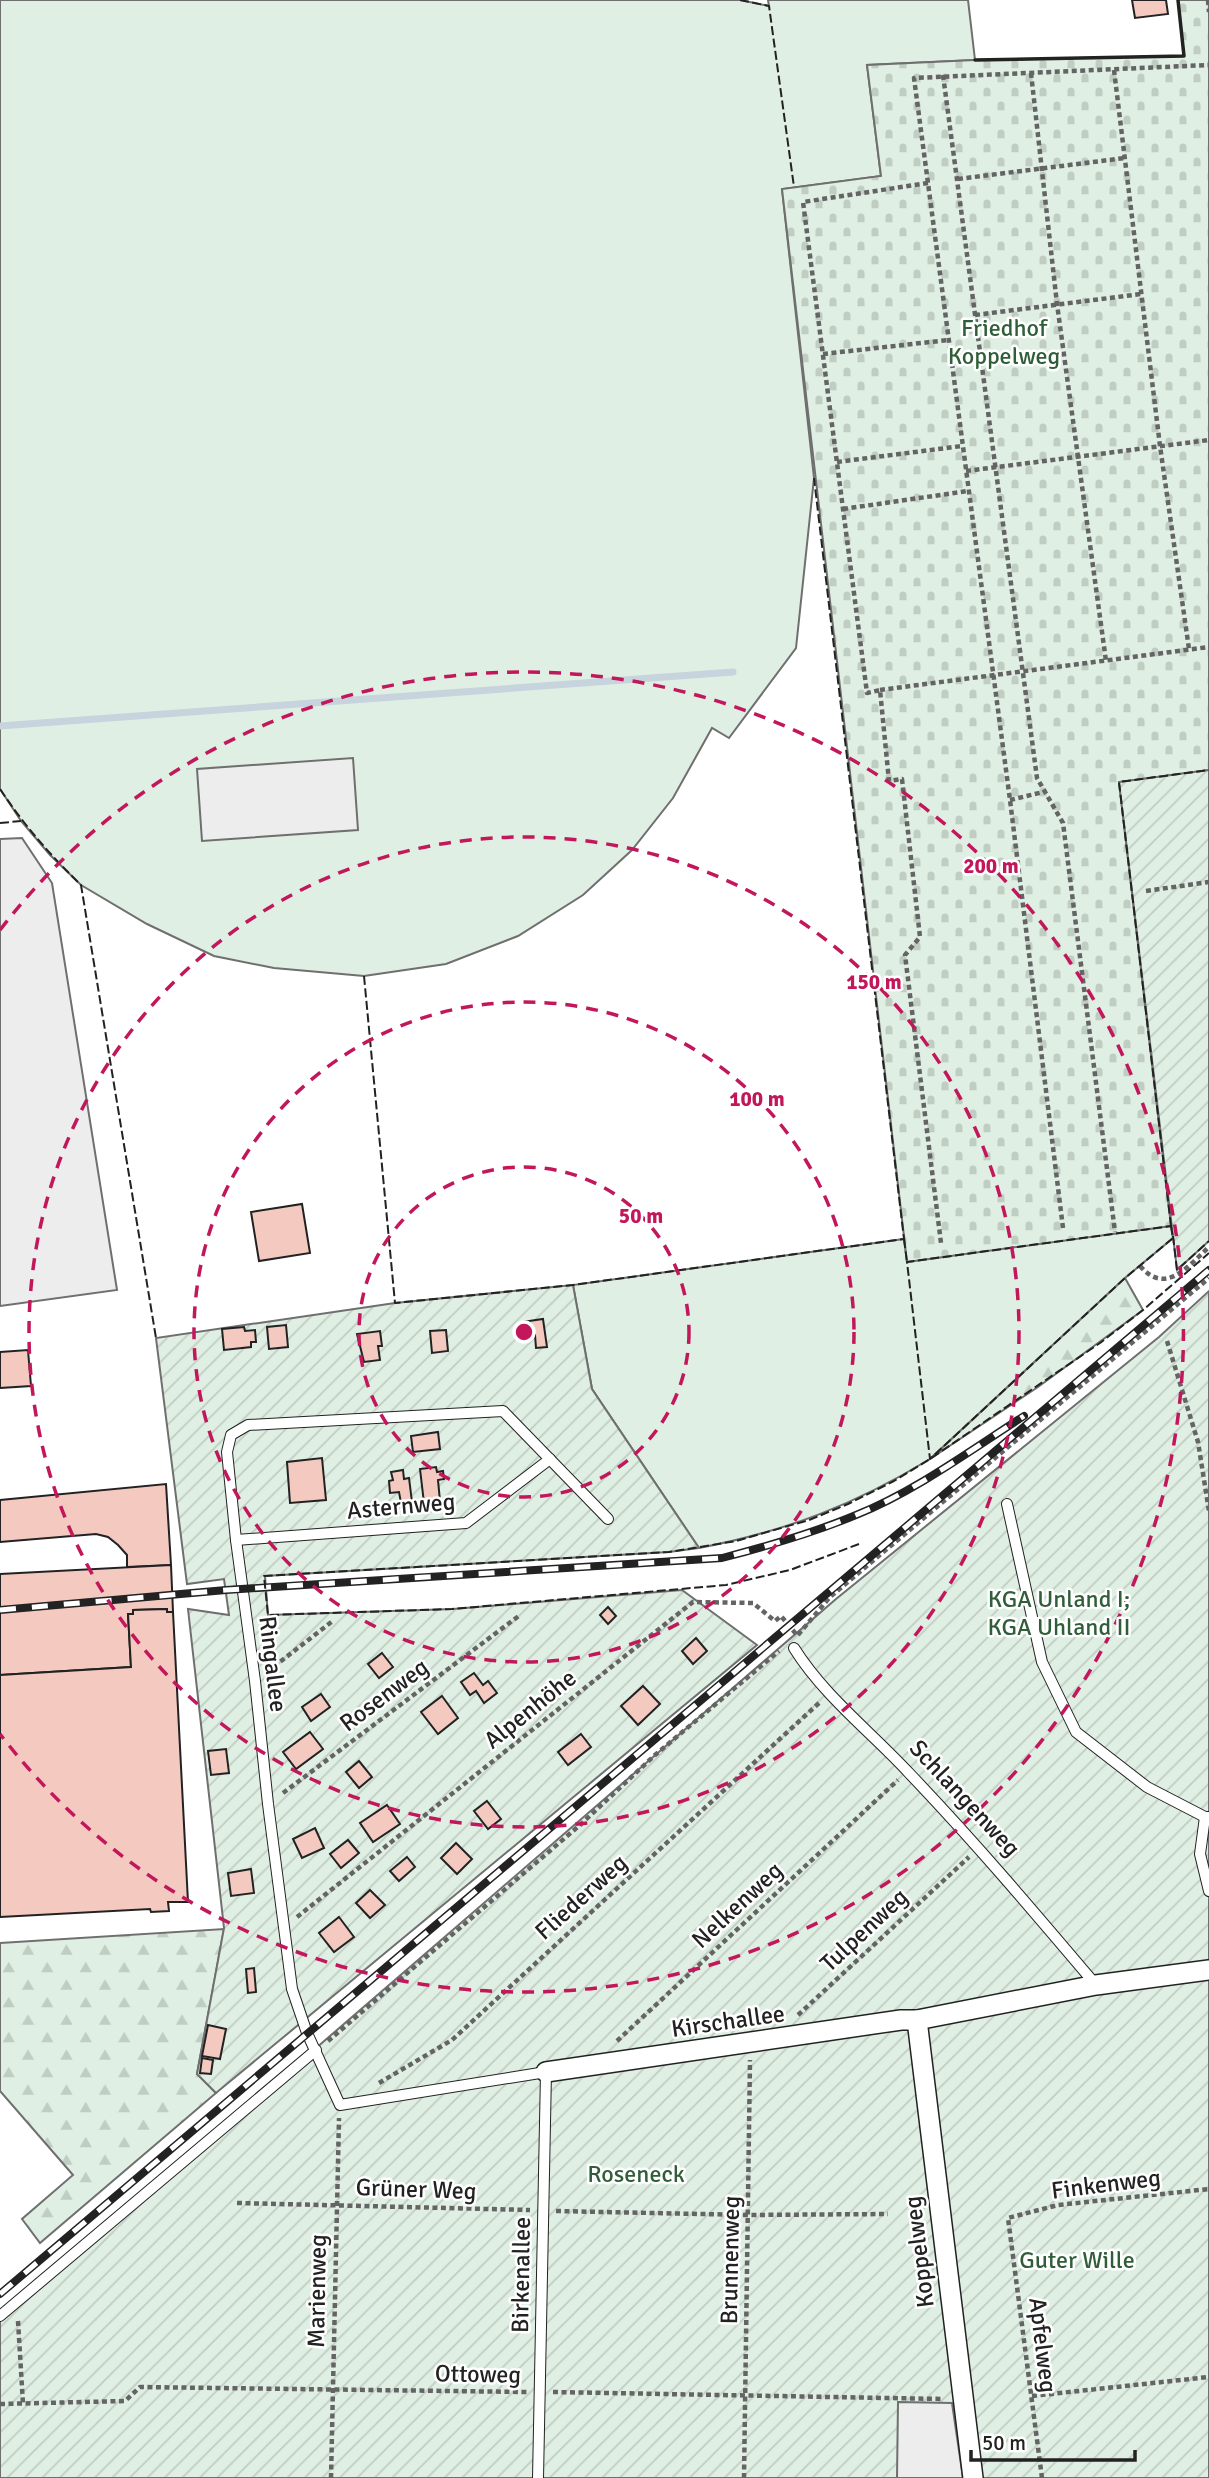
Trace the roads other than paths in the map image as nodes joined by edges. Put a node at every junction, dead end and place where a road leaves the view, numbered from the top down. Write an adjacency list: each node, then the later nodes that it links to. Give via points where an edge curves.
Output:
1 (550, 1460): 3 (lane, Ringallee); 4 (lane, Asternweg, via 466,1523); 4 (lane, Ringallee, via 503,1411 247,1425 231,1435 227,1452)
2 (1007, 1504): 6 (lane, via 1042,1662 1076,1732 1147,1787)
3 (608, 1519)
4 (236, 1540): 11 (lane, Ringallee, via 292,1989)
5 (793, 1644): 9 (lane, Schlangenweg, via 808,1671 979,1848)
6 (1207, 1817): 7 (lane, via 1200,1854)
7 (1209, 1891)
8 (1209, 1970): 9 (street)
9 (1096, 1985): 10 (street)
10 (917, 2020): 12 (street, Kirschallee); 15 (street, Koppelweg)
11 (316, 2050): 12 (lane, Ringallee, via 340,2105); 13 (lane)
12 (547, 2072): 14 (lane, Birkenallee)
13 (0, 2316)
14 (538, 2478)
15 (973, 2478)

